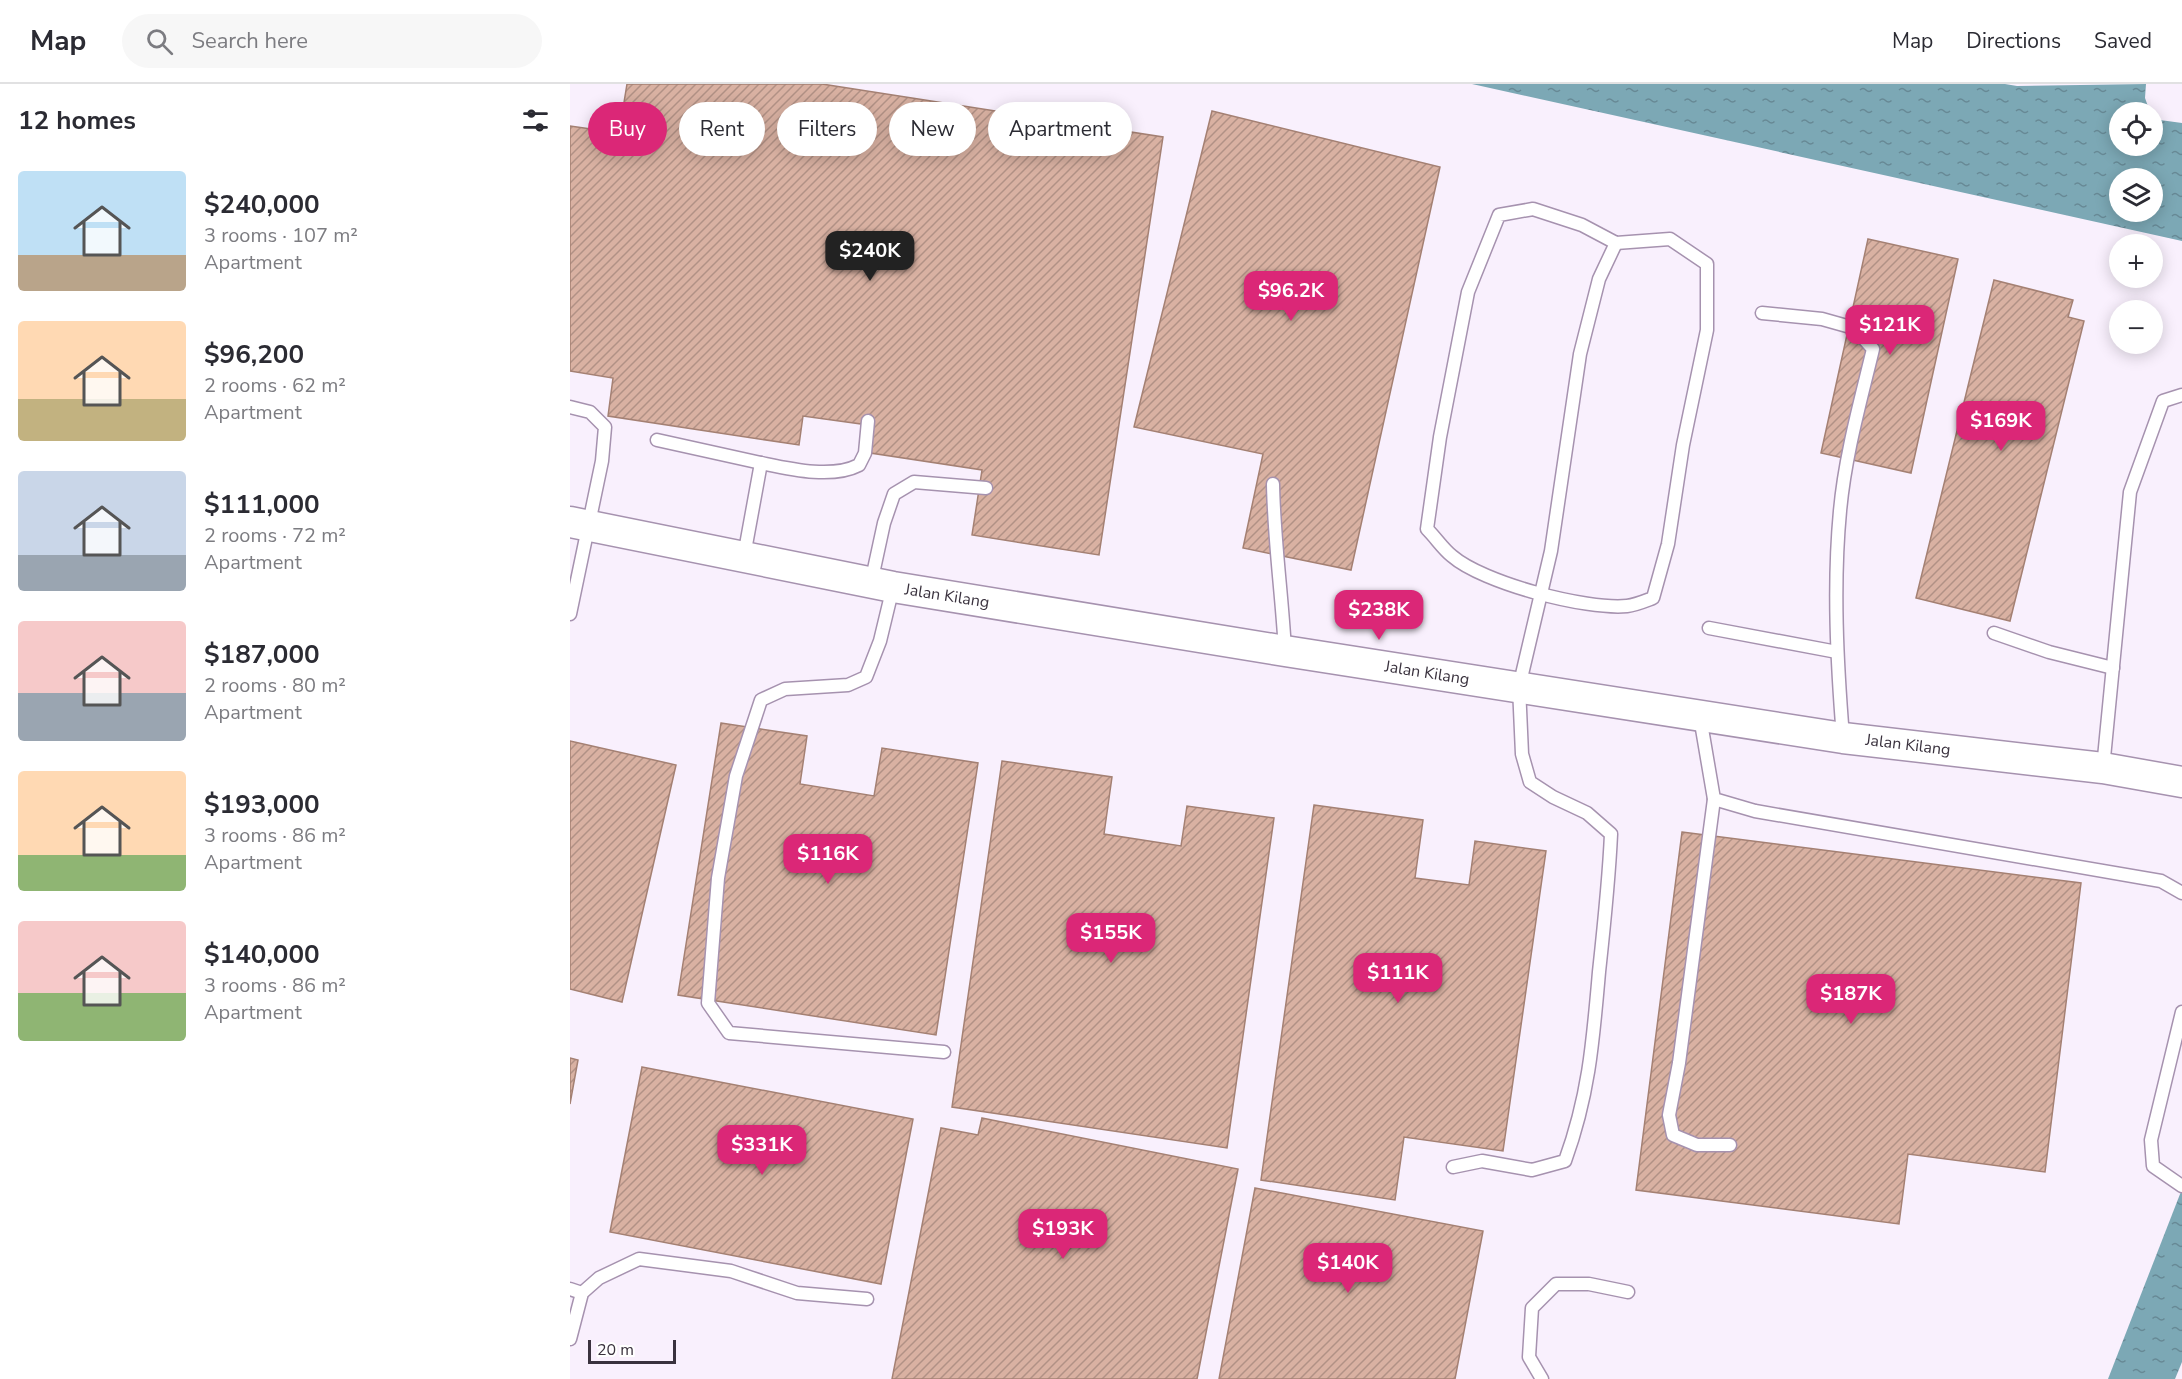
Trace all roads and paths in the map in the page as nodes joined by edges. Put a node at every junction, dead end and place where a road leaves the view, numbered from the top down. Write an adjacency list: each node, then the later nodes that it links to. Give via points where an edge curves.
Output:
1 (1616, 243): 13 (lane, via 1599,279 1580,354 1551,550); 13 (lane, via 1670,239 1707,264 1707,330 1668,544 1653,598 1629,606 1596,606); 13 (lane, via 1582,225 1533,209 1499,215 1468,292 1427,529 1453,558 1500,581)
2 (1762, 313): 18 (lane, via 1821,319 1854,328 1873,349 1850,443 1840,512)
3 (2182, 395): 19 (lane, via 2163,402 2130,492)
4 (570, 407): 10 (lane, via 590,412 604,427 602,460)
5 (868, 422): 7 (lane, via 865,453 860,465 849,471)
6 (657, 440): 7 (lane)
7 (760, 463): 11 (lane)
8 (1273, 484): 17 (lane, via 1274,542 1282,590)
9 (986, 488): 12 (lane, via 914,482 894,494 884,523)
10 (579, 524): 11 (street, Jalan Kilang); 14 (lane)
11 (744, 557): 12 (street, Jalan Kilang)
12 (882, 585): 17 (street, Jalan Kilang); 28 (lane, via 880,641 866,677 848,685 785,688 761,700 736,776 718,878 708,1003 729,1033)
13 (1540, 593): 20 (lane)
14 (570, 614)
15 (1710, 628): 18 (lane)
16 (1994, 633): 19 (lane)
17 (1285, 651): 20 (street, Jalan Kilang)
18 (1837, 652): 22 (lane)
19 (2113, 668): 23 (lane)
20 (1519, 687): 21 (street, Jalan Kilang); 30 (lane, via 1522,754 1530,782 1553,798 1587,813 1611,834 1592,1057 1580,1119 1565,1161 1532,1170 1482,1161)
21 (1700, 716): 22 (street, Jalan Kilang); 25 (lane)
22 (1843, 738): 23 (street, Jalan Kilang)
23 (2103, 768): 24 (street, Jalan Kilang)
24 (2182, 782)
25 (1714, 799): 26 (lane, via 1755,811 2161,881); 29 (lane, via 1669,1115 1673,1135 1697,1145)
26 (2182, 892)
27 (2182, 1012): 31 (lane, via 2151,1140 2153,1166)
28 (944, 1052)
29 (1730, 1145)
30 (1453, 1167)
31 (2179, 1184)
32 (576, 1291): 34 (lane, via 639,1259 731,1271 797,1293); 35 (lane)
33 (1628, 1292): 36 (lane, via 1589,1284 1556,1284 1532,1308 1529,1357)
34 (867, 1299)
35 (570, 1339)
36 (1542, 1379)

